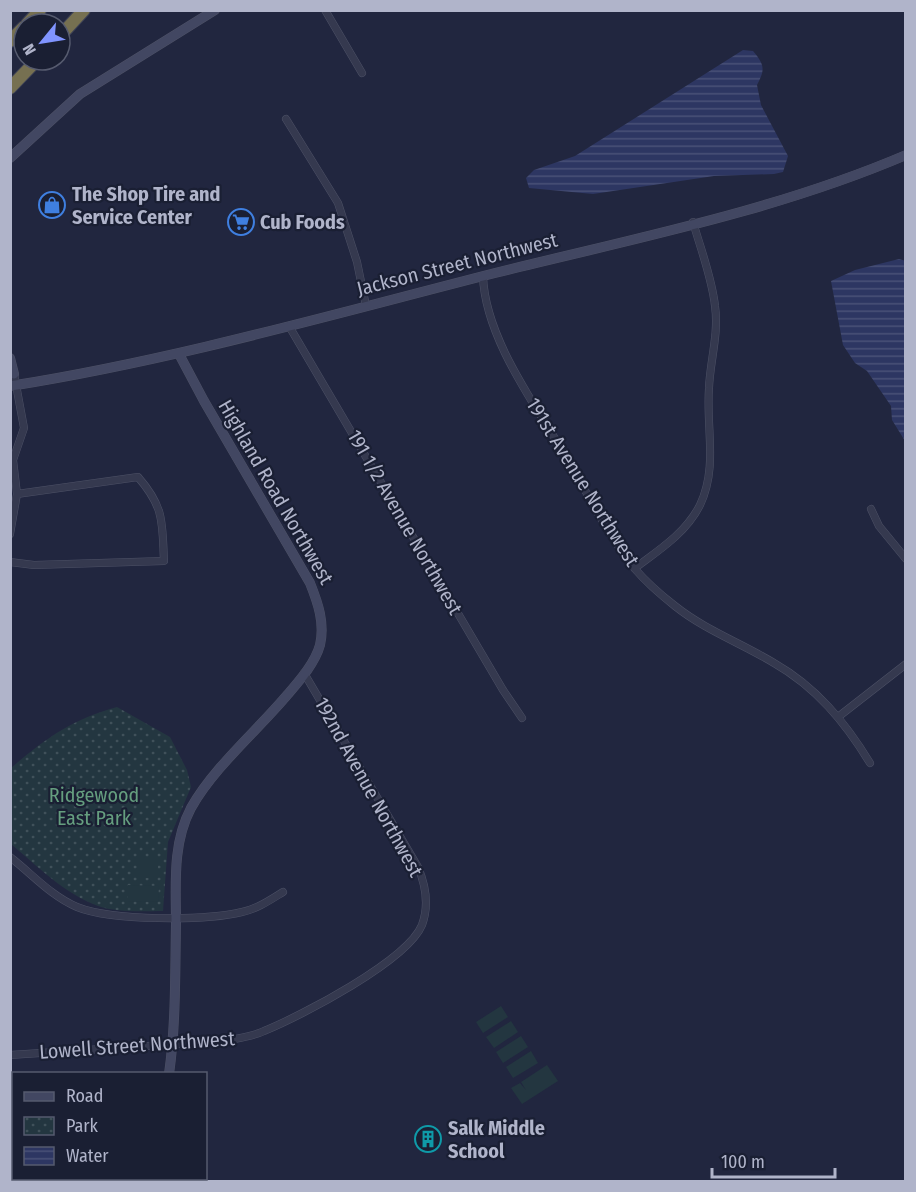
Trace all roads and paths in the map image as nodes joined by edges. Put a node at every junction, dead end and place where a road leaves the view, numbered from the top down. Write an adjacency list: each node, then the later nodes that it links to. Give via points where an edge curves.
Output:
1 (84, 10): 4 (highway)
2 (215, 10): 10 (street, via 80,94)
3 (325, 10): 6 (street)
4 (72, 23)
5 (26, 72): 7 (highway)
6 (362, 73)
7 (10, 88)
8 (286, 118): 13 (street, via 338,203)
9 (906, 155): 11 (street, Jackson Street Northwest, via 816,189)
10 (10, 158)
11 (693, 222): 12 (street, Jackson Street Northwest); 24 (street, via 717,320 708,392 711,470 693,518)
12 (483, 276): 13 (street, Jackson Street Northwest); 24 (street, 191st Avenue Northwest, via 486,304 503,348)
13 (366, 306): 14 (street, Jackson Street Northwest)
14 (289, 326): 15 (street, Jackson Street Northwest); 28 (street, 191 1/2 Avenue Northwest)
15 (179, 354): 18 (street, Jackson Street Northwest); 26 (street, Highland Road Northwest, via 315,596 322,633 315,657)
16 (10, 358): 17 (street)
17 (14, 374): 18 (street)
18 (13, 385): 19 (street, via 24,428 13,460)
19 (16, 494): 21 (street); 23 (street, via 138,477 154,496 161,515 164,561 34,565)
20 (871, 509): 22 (street, via 879,526)
21 (10, 534)
22 (906, 559)
23 (10, 562)
24 (635, 568): 27 (street, 191st Avenue Northwest, via 676,607 789,673)
25 (906, 664): 27 (street)
26 (304, 673): 32 (street, 192nd Avenue Northwest, via 413,856 422,877); 33 (street, Highland Road Northwest, via 192,807 180,836)
27 (838, 717): 29 (street, 191st Avenue Northwest)
28 (522, 718)
29 (870, 763)
30 (10, 857): 33 (street, via 52,893 76,906 116,915)
31 (283, 892): 33 (street, via 242,912)
32 (426, 904): 34 (street, Lowell Street Northwest, via 422,925 401,953 313,1006 251,1036)
33 (176, 916): 34 (street, Highland Road Northwest)
34 (173, 1044): 35 (street, Lowell Street Northwest); 36 (street, Highland Road Northwest)
35 (10, 1055)
36 (169, 1072)

